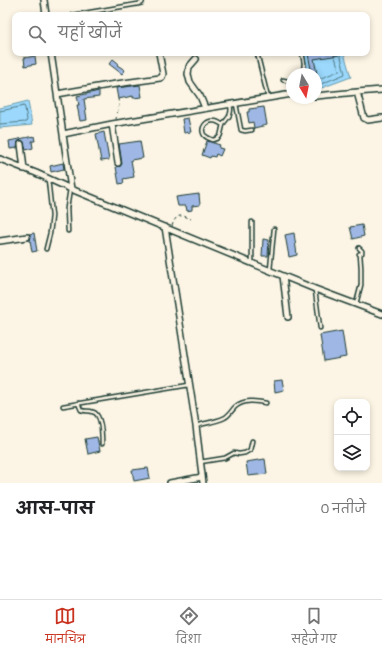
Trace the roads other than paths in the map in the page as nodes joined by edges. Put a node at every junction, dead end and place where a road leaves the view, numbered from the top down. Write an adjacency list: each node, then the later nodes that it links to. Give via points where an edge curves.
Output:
1 (44, 0): 3 (street)
2 (143, 0): 4 (lane, via 138,4)
3 (46, 12)
4 (91, 12)
5 (51, 56): 15 (street)
6 (160, 56): 15 (street, via 163,74 160,78)
7 (258, 56): 18 (lane)
8 (303, 56): 10 (lane)
9 (196, 59): 20 (street, via 189,67 188,74)
10 (304, 68)
11 (283, 80): 12 (lane)
12 (286, 81)
13 (382, 90): 14 (street)
14 (357, 92): 17 (street); 21 (street, via 364,118)
15 (57, 94): 25 (street)
16 (286, 95): 18 (street)
17 (322, 95)
18 (268, 98): 19 (street)
19 (233, 104): 20 (street); 23 (lane, via 230,115); 24 (lane, via 241,130)
20 (206, 108): 22 (street)
21 (382, 118)
22 (114, 124): 25 (street); 28 (street)
23 (223, 125): 23 (lane, via 218,139 211,140 204,134 203,128 208,122 215,120)
24 (252, 130)
25 (63, 134): 31 (street)
26 (20, 144): 29 (street)
27 (0, 159): 29 (street)
28 (118, 163)
29 (24, 169): 30 (street)
30 (48, 179): 31 (street); 38 (lane, via 52,216)
31 (71, 189): 33 (street); 35 (lane, via 67,208)
32 (252, 222): 40 (lane)
33 (165, 227): 40 (street); 48 (street)
34 (274, 228): 41 (lane)
35 (68, 231)
36 (27, 236): 37 (street)
37 (0, 241)
38 (46, 249)
39 (360, 254): 44 (lane, via 361,285)
40 (252, 263): 41 (street)
41 (270, 271): 42 (street)
42 (282, 276): 43 (street); 46 (street)
43 (315, 289): 44 (street); 47 (lane)
44 (356, 304): 45 (street)
45 (382, 314)
46 (288, 316)
47 (320, 328)
48 (189, 385): 49 (lane); 52 (street)
49 (78, 403): 51 (lane); 54 (lane, via 81,410 98,414)
50 (266, 403): 52 (lane, via 245,402 223,418)
51 (63, 406)
52 (196, 426): 55 (street)
53 (252, 442): 55 (lane, via 250,450 245,453 234,453 226,458)
54 (102, 444)
55 (200, 462): 56 (street)
56 (202, 480): 57 (street)
57 (170, 483)

